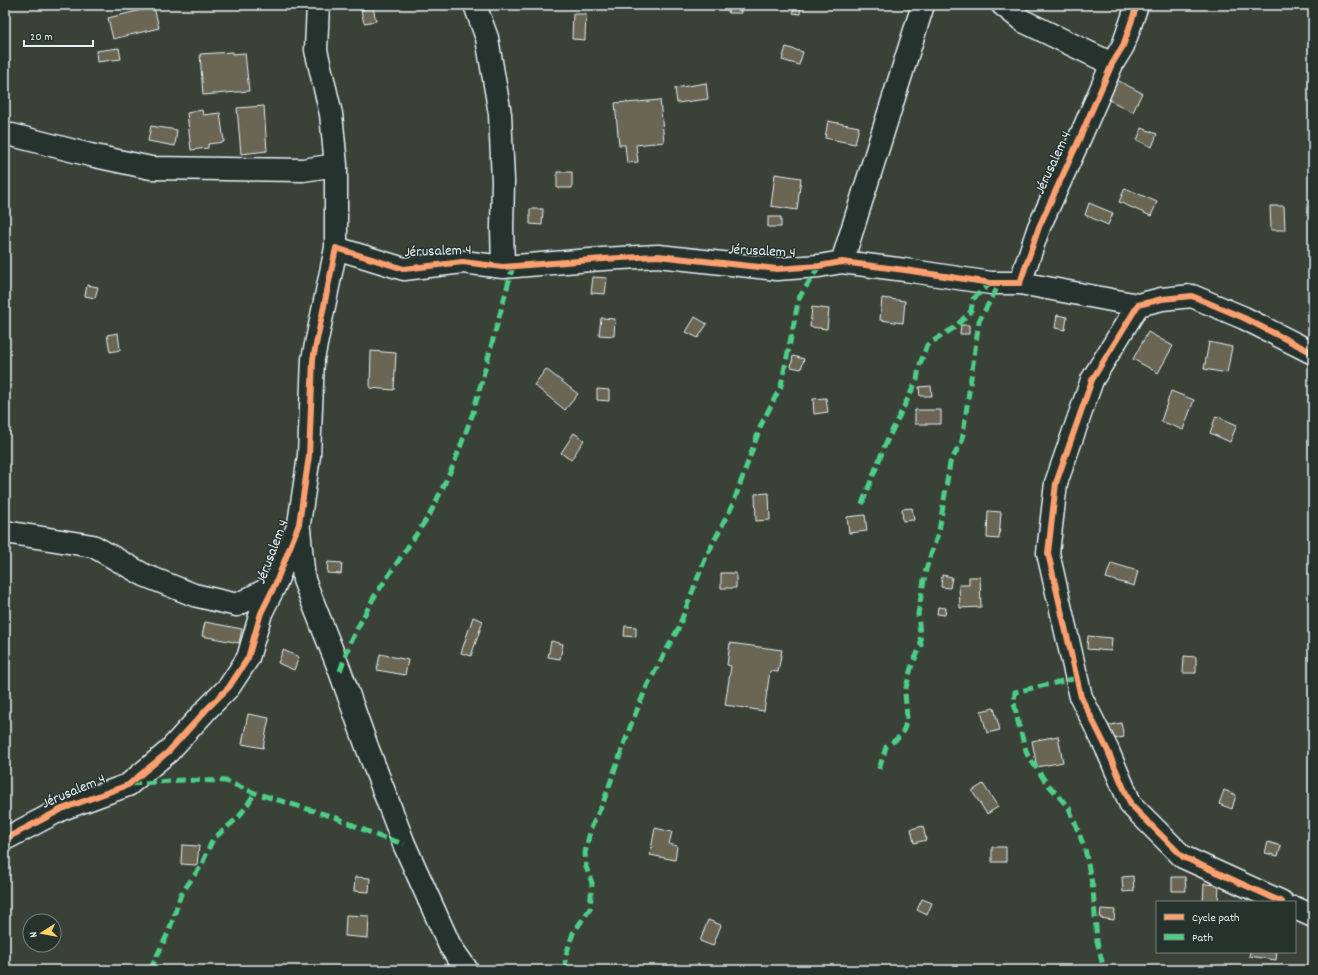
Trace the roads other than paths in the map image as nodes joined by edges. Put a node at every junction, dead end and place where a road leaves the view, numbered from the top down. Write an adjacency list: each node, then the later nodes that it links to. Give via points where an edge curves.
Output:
1 (318, 5): 8 (street, via 316,50 331,114)
2 (475, 5): 11 (street, via 487,38 500,114)
3 (923, 5): 10 (street)
4 (1003, 5): 6 (street, via 1023,21)
5 (1137, 5): 6 (street, Jérusalem 4, via 1123,46)
6 (1112, 64): 12 (street, Jérusalem 4, via 1039,227)
7 (5, 135): 8 (street, via 151,168 303,170)
8 (336, 165): 9 (street)
9 (336, 248): 11 (street, Jérusalem 4, via 404,269 463,262); 15 (street, Jérusalem 4, via 313,359 309,456)
10 (842, 262): 11 (street, Jérusalem 4, via 777,269 658,256); 12 (street, Jérusalem 4, via 991,283)
11 (503, 266)
12 (1020, 283): 13 (street)
13 (1138, 305): 14 (street, via 1192,296 1244,318); 19 (street, via 1092,380 1056,483 1048,553 1081,698 1131,805 1183,857)
14 (1313, 354)
15 (299, 524): 17 (street, Jérusalem 4); 22 (street, via 304,580 404,844 450,946)
16 (5, 532): 17 (street, via 93,546 144,574 194,595 237,605)
17 (275, 585): 18 (street, Jérusalem 4, via 261,613 248,658 229,687 168,752 128,785 62,809)
18 (5, 839)
19 (1280, 901)
20 (1296, 908): 21 (street)
21 (1313, 916)
22 (467, 970)

